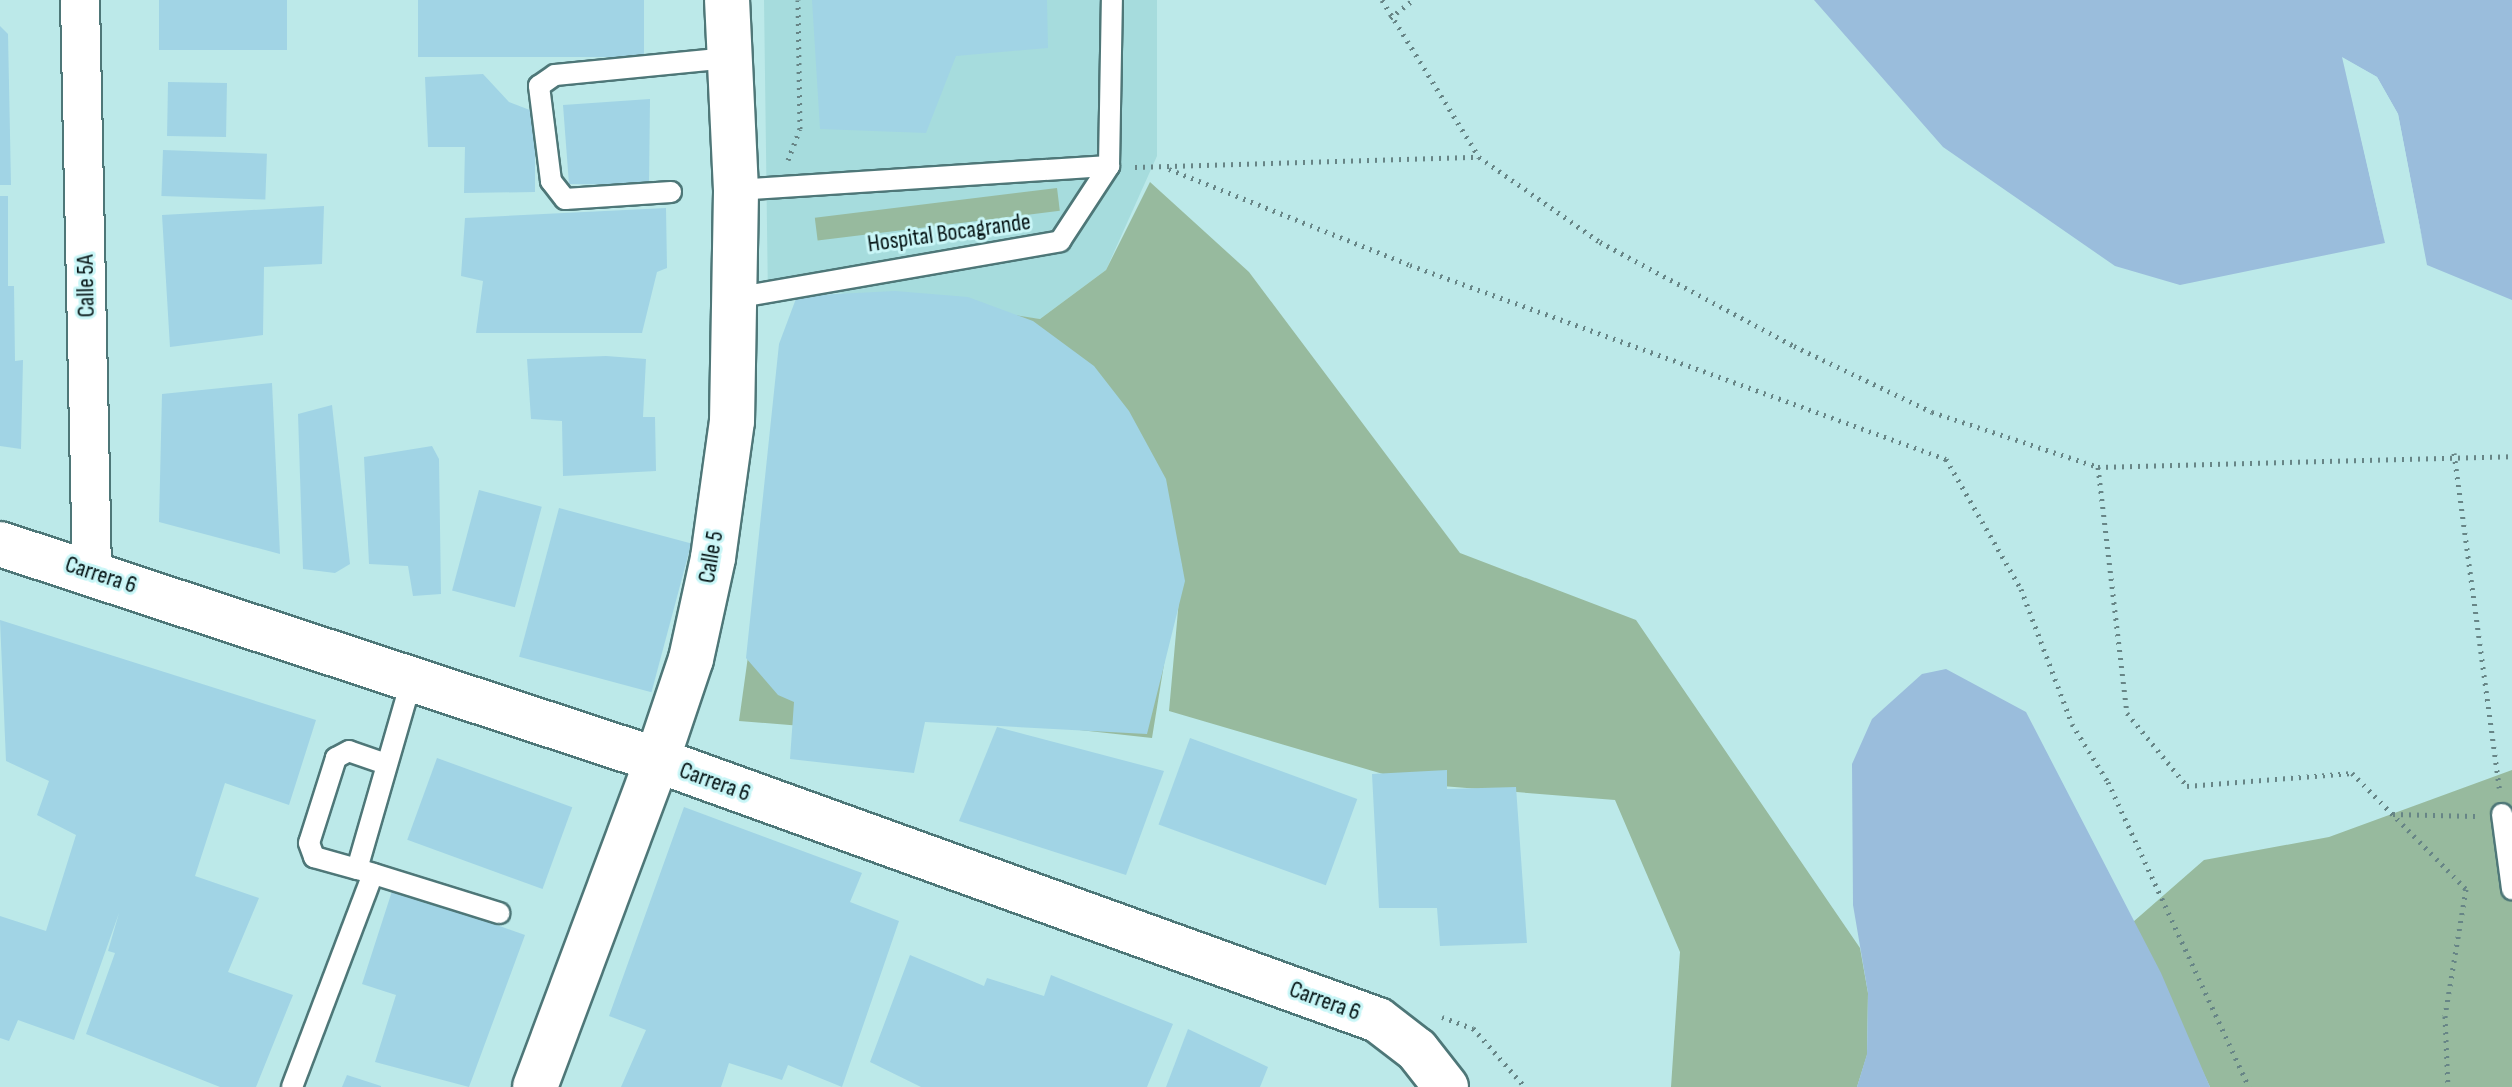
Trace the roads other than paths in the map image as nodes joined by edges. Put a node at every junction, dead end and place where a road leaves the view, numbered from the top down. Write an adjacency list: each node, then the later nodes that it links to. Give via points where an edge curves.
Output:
1 (80, 0): 10 (street, Calle 5A)
2 (727, 0): 4 (street, Calle 5)
3 (1112, 0): 5 (lane)
4 (728, 58): 6 (street, Calle 5); 7 (lane, via 555,75 539,86 551,181 565,199)
5 (1109, 166): 6 (lane); 8 (lane, Hospital Bocagrande, via 1054,244 958,253)
6 (757, 188): 8 (street, Calle 5)
7 (671, 192)
8 (735, 298): 12 (street, Calle 5, via 732,421 713,558 691,659)
9 (0, 544): 10 (street, Carrera 6)
10 (92, 571): 11 (street, Carrera 6)
11 (412, 678): 12 (street, Carrera 6); 13 (lane)
12 (657, 760): 19 (street, Calle 5); 20 (street, Carrera 6, via 1378,1020 1423,1031)
13 (386, 764): 15 (lane); 15 (lane, via 349,751 336,758 309,843 314,857)
14 (2502, 814): 16 (lane)
15 (365, 871): 17 (lane); 18 (lane)
16 (2512, 889)
17 (499, 913)
18 (292, 1087)
19 (535, 1087)
20 (1446, 1087)

